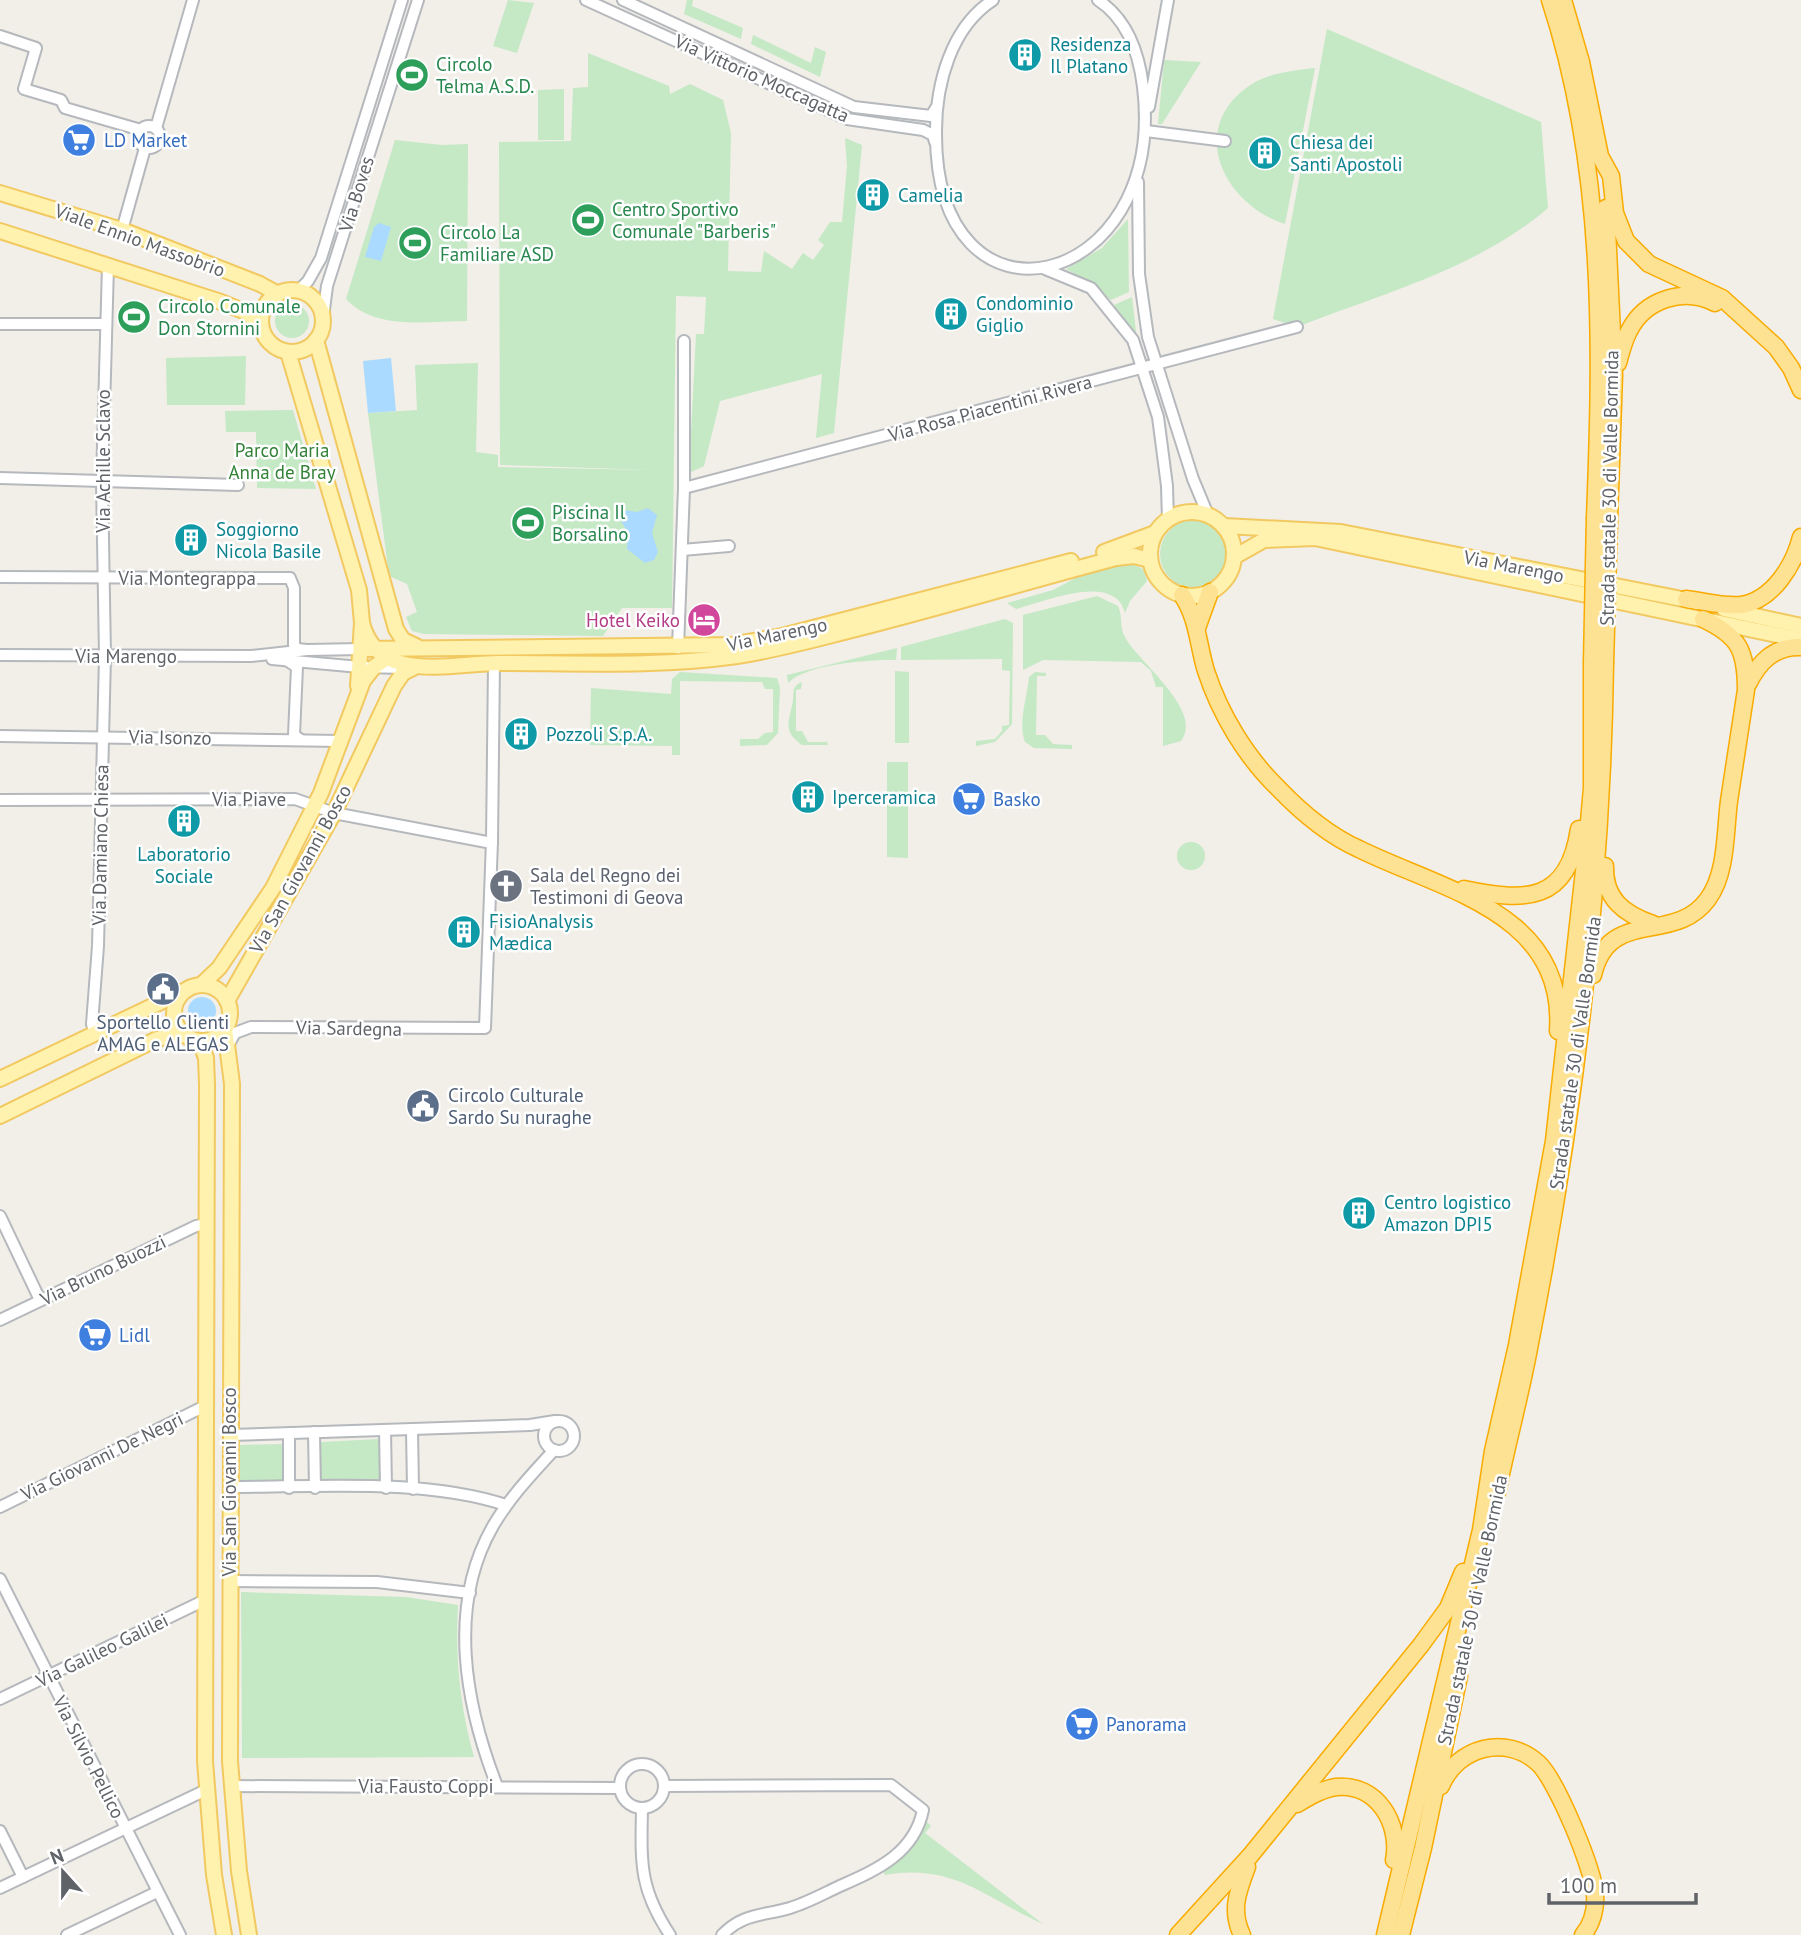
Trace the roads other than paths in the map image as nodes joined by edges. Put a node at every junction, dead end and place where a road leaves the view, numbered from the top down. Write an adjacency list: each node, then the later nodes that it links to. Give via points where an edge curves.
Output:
1 (193, 0): 15 (street, via 164,99)
2 (402, 0): 12 (street, Via Boves)
3 (418, 0): 13 (street, Via Boves)
4 (586, 0): 18 (street, Via Vittorio Moccagatta, via 847,118 923,130 933,135)
5 (623, 0): 14 (street, Via Vittorio Moccagatta, via 854,107 931,116)
6 (993, 0): 14 (street, via 958,39)
7 (1098, 0): 16 (street, via 1118,19 1135,51)
8 (1168, 0): 16 (street)
9 (1550, 0): 20 (highway)
10 (1563, 0): 20 (highway, via 1581,62)
11 (0, 36): 15 (street, via 36,48 24,89 61,100 65,108)
12 (383, 60): 13 (street); 29 (street, Via Boves, via 321,259)
13 (397, 64): 34 (street, Via Boves, via 327,286)
14 (938, 106): 18 (street)
15 (147, 130): 19 (street); 19 (street, via 160,141)
16 (1146, 131): 17 (street); 21 (street)
17 (1225, 141)
18 (936, 145): 28 (street, via 943,198 957,230 981,255 1017,267)
19 (147, 148): 24 (street)
20 (1594, 158): 23 (highway, Strada statale 30 di Valle Bormida)
21 (1138, 177): 28 (street, via 1122,213 1095,244 1068,262); 40 (street, via 1139,274 1148,337)
22 (0, 193): 24 (main road, Viale Ennio Massobrio)
23 (1605, 212): 26 (highway, Strada statale 30 di Valle Bormida); 31 (highway, via 1649,264 1711,291)
24 (121, 230): 30 (main road, Viale Ennio Massobrio)
25 (0, 231): 27 (main road, Viale Ennio Massobrio)
26 (1602, 242): 42 (highway, Strada statale 30 di Valle Bormida); 50 (highway, Strada statale 30 di Valle Bormida)
27 (108, 266): 33 (street, Via Achille Sclavo); 36 (main road, Viale Ennio Massobrio, via 233,306 248,313)
28 (1045, 269): 41 (street, via 1091,288 1133,340)
29 (298, 291): 30 (main road); 34 (main road, via 316,302)
30 (278, 294): 36 (main road, via 264,308)
31 (1728, 306): 42 (highway, via 1685,295 1657,302 1629,331); 43 (highway, via 1776,347)
32 (0, 324): 33 (street)
33 (104, 324): 45 (street, Via Achille Sclavo)
34 (323, 325): 37 (main road)
35 (1297, 327): 40 (street, Via Rosa Piacentini Rivera)
36 (261, 328): 39 (main road, Viale Ennio Massobrio, via 271,344)
37 (316, 340): 39 (main road, via 298,352); 64 (main road)
38 (684, 341): 47 (street)
39 (288, 352): 65 (main road, via 356,578)
40 (1158, 366): 41 (street, Via Rosa Piacentini Rivera); 48 (street)
41 (1142, 369): 47 (street, Via Rosa Piacentini Rivera); 49 (street, via 1158,418)
42 (1614, 375): 50 (highway, Strada statale 30 di Valle Bormida)
43 (1801, 390)
44 (0, 478): 45 (street)
45 (102, 481): 46 (street); 59 (street, Via Achille Sclavo)
46 (238, 485)
47 (684, 488): 55 (street)
48 (1208, 515): 49 (main road, via 1185,512); 51 (main road)
49 (1168, 519): 52 (main road)
50 (1602, 519): 80 (highway, Strada statale 30 di Valle Bormida, bridge)
51 (1224, 526): 56 (main road, via 1232,539); 62 (main road, Via Marengo, via 1341,532)
52 (1155, 533): 57 (main road); 71 (main road, Via Marengo, via 1123,547 782,636)
53 (1801, 537): 62 (highway, via 1786,573 1756,598 1742,605)
54 (729, 546): 55 (street)
55 (682, 550): 71 (street)
56 (1234, 557): 60 (main road, via 1227,577); 63 (main road, Via Marengo, via 1264,540 1315,538)
57 (1150, 560): 61 (main road, via 1161,583); 79 (main road, via 1116,558 738,656 692,661)
58 (0, 577): 59 (street, Via Montegrappa)
59 (105, 578): 72 (street, Via Montegrappa, via 290,579 294,587 294,645); 75 (street, Via Achille Sclavo)
60 (1210, 592): 61 (main road); 67 (highway)
61 (1182, 595): 67 (highway)
62 (1686, 599): 66 (main road, Via Marengo)
63 (1703, 619): 68 (main road, Via Marengo); 84 (highway, via 1736,640 1746,668)
64 (394, 621): 70 (main road, via 403,640); 77 (main road)
65 (362, 623): 73 (street, via 357,640); 77 (main road)
66 (1801, 626)
67 (1197, 628): 97 (highway, via 1205,669 1220,707 1277,788 1355,848)
68 (1801, 640)
69 (1801, 646): 84 (highway, via 1766,657)
70 (422, 647): 71 (main road, Via Marengo); 77 (main road, Via Marengo)
71 (678, 648)
72 (307, 650): 73 (street, Via Marengo); 76 (street, Via Marengo)
73 (339, 650): 77 (street, Via Marengo)
74 (0, 655): 75 (street, Via Marengo)
75 (104, 656): 76 (street, Via Marengo); 87 (street, Via Damiano Chiesa)
76 (251, 656): 78 (street, Via Marengo)
77 (381, 657): 81 (street, Via Marengo); 82 (main road); 83 (main road); 85 (main road); 85 (main road, Via San Giovanni Bosco, via 358,692)
78 (288, 661): 81 (street, Via Marengo); 88 (street, via 297,668 294,735)
79 (494, 663): 82 (main road); 95 (street)
80 (1598, 664): 90 (highway, Strada statale 30 di Valle Bormida); 96 (highway, Strada statale 30 di Valle Bormida, via 1604,788)
81 (337, 665): 85 (street, via 354,675)
82 (413, 668): 83 (main road, Via San Giovanni Bosco)
83 (391, 688): 94 (main road, Via San Giovanni Bosco)
84 (1746, 690): 98 (highway, via 1720,873 1714,889 1690,916)
85 (351, 713): 89 (main road, Via San Giovanni Bosco)
86 (0, 736): 87 (street, Via Isonzo)
87 (102, 736): 88 (street, Via Isonzo); 91 (street, Via Damiano Chiesa)
88 (301, 740): 89 (street, Via Isonzo)
89 (341, 741): 93 (main road, Via San Giovanni Bosco)
90 (1592, 788): 97 (highway, via 1583,800 1570,867 1553,885 1530,895 1506,898); 108 (highway, Strada statale 30 di Valle Bormida)
91 (100, 799): 92 (street, Via Piave); 93 (street, Via Piave, via 295,799); 103 (street, Via Damiano Chiesa)
92 (0, 800)
93 (314, 807): 94 (street, Via Piave); 99 (main road, Via San Giovanni Bosco, via 272,888 219,968)
94 (334, 813): 95 (street, Via Piave); 101 (main road, Via San Giovanni Bosco)
95 (492, 843): 106 (street, Via Sardegna, via 485,1028 247,1028 233,1035)
96 (1599, 844): 98 (highway, via 1606,860 1606,883 1615,902 1635,919); 100 (highway, Strada statale 30 di Valle Bormida)
97 (1446, 885): 108 (highway, via 1509,920 1544,959 1560,1014 1554,1073)
98 (1658, 925): 100 (highway, via 1625,932 1608,943 1597,958)
99 (194, 987): 101 (main road, via 216,989); 103 (main road); 104 (main road, Via San Giovanni Bosco, via 178,998 174,1010 175,1023)
100 (1583, 996): 147 (highway, Strada statale 30 di Valle Bormida, via 1565,1143 1530,1345)
101 (227, 1001): 102 (main road, Via San Giovanni Bosco, via 230,1015)
102 (225, 1029): 105 (main road); 106 (main road, Via San Giovanni Bosco)
103 (95, 1034): 107 (main road)
104 (183, 1034): 105 (main road); 109 (main road, via 157,1039)
105 (200, 1041): 112 (main road, Via San Giovanni Bosco, via 206,1058)
106 (226, 1050): 111 (main road, Via San Giovanni Bosco, via 232,1084)
107 (0, 1079)
108 (1560, 1087): 126 (highway, Strada statale 30 di Valle Bormida, via 1517,1345)
109 (0, 1116)
110 (0, 1216): 113 (street)
111 (230, 1218): 112 (main road); 115 (main road, Via San Giovanni Bosco)
112 (206, 1224): 113 (street, Via Bruno Buozzi); 116 (main road, Via San Giovanni Bosco)
113 (40, 1300): 114 (street, Via Bruno Buozzi)
114 (0, 1320)
115 (230, 1405): 116 (main road); 123 (main road, Via San Giovanni Bosco)
116 (205, 1406): 133 (street, Via Giovanni De Negri); 137 (main road, Via San Giovanni Bosco)
117 (555, 1421): 118 (street); 124 (street, via 546,1428); 125 (street, via 569,1424 574,1435 569,1448)
118 (521, 1425): 119 (street); 124 (street, via 537,1431)
119 (412, 1429): 120 (street); 131 (street)
120 (385, 1430): 121 (street); 130 (street)
121 (314, 1432): 122 (street); 129 (street)
122 (289, 1433): 123 (street); 128 (street)
123 (230, 1435): 127 (main road, Via San Giovanni Bosco)
124 (544, 1440): 125 (street)
125 (554, 1450): 132 (street)
126 (1493, 1451): 146 (highway, via 1483,1477 1461,1583 1447,1608); 155 (highway, Strada statale 30 di Valle Bormida, via 1481,1531)
127 (230, 1488): 128 (street); 135 (main road, Via San Giovanni Bosco)
128 (289, 1488): 129 (street)
129 (314, 1488): 130 (street)
130 (386, 1488): 131 (street)
131 (413, 1489): 132 (street, via 459,1493)
132 (506, 1505): 136 (street, via 481,1552)
133 (0, 1507)
134 (0, 1579): 138 (street, Via Silvio Pellico)
135 (229, 1588): 136 (street, via 377,1582); 137 (main road); 140 (main road, Via San Giovanni Bosco)
136 (470, 1593): 141 (street, via 467,1685 478,1736)
137 (203, 1601): 138 (street, Via Galileo Galilei); 144 (main road, Via San Giovanni Bosco)
138 (48, 1675): 139 (street, Via Galileo Galilei); 148 (street, Via Silvio Pellico)
139 (0, 1699)
140 (231, 1786): 141 (street, Via Fausto Coppi); 144 (main road); 159 (main road, Via San Giovanni Bosco)
141 (497, 1786): 143 (street, Via Fausto Coppi)
142 (664, 1786): 143 (street, via 654,1768 641,1764 628,1769); 145 (street, via 660,1799); 154 (street, via 888,1785 898,1788 923,1812 908,1843 877,1869 800,1905)
143 (620, 1788): 145 (street, via 630,1804)
144 (206, 1790): 148 (street); 158 (main road, Via San Giovanni Bosco)
145 (642, 1808): 160 (street, via 644,1885)
146 (1289, 1809): 150 (highway); 155 (highway, via 1320,1792 1348,1787 1363,1792 1385,1810 1398,1841 1382,1912)
147 (1429, 1818): 155 (highway, Strada statale 30 di Valle Bormida); 165 (highway, via 1453,1765 1473,1752 1488,1746 1505,1748 1538,1763 1550,1778 1592,1877 1595,1912)
148 (125, 1828): 151 (street); 153 (street, Via Silvio Pellico)
149 (0, 1831): 151 (street)
150 (1251, 1856): 163 (highway); 164 (highway, via 1234,1910)
151 (23, 1877): 152 (street)
152 (0, 1888)
153 (157, 1892): 156 (street); 157 (street, Via Silvio Pellico)
154 (738, 1921): 161 (street); 162 (street)
155 (1391, 1931)
156 (67, 1935)
157 (180, 1935)
158 (224, 1935)
159 (248, 1935)
160 (670, 1935)
161 (722, 1935)
162 (730, 1935)
163 (1178, 1935)
164 (1242, 1935)
165 (1583, 1935)

